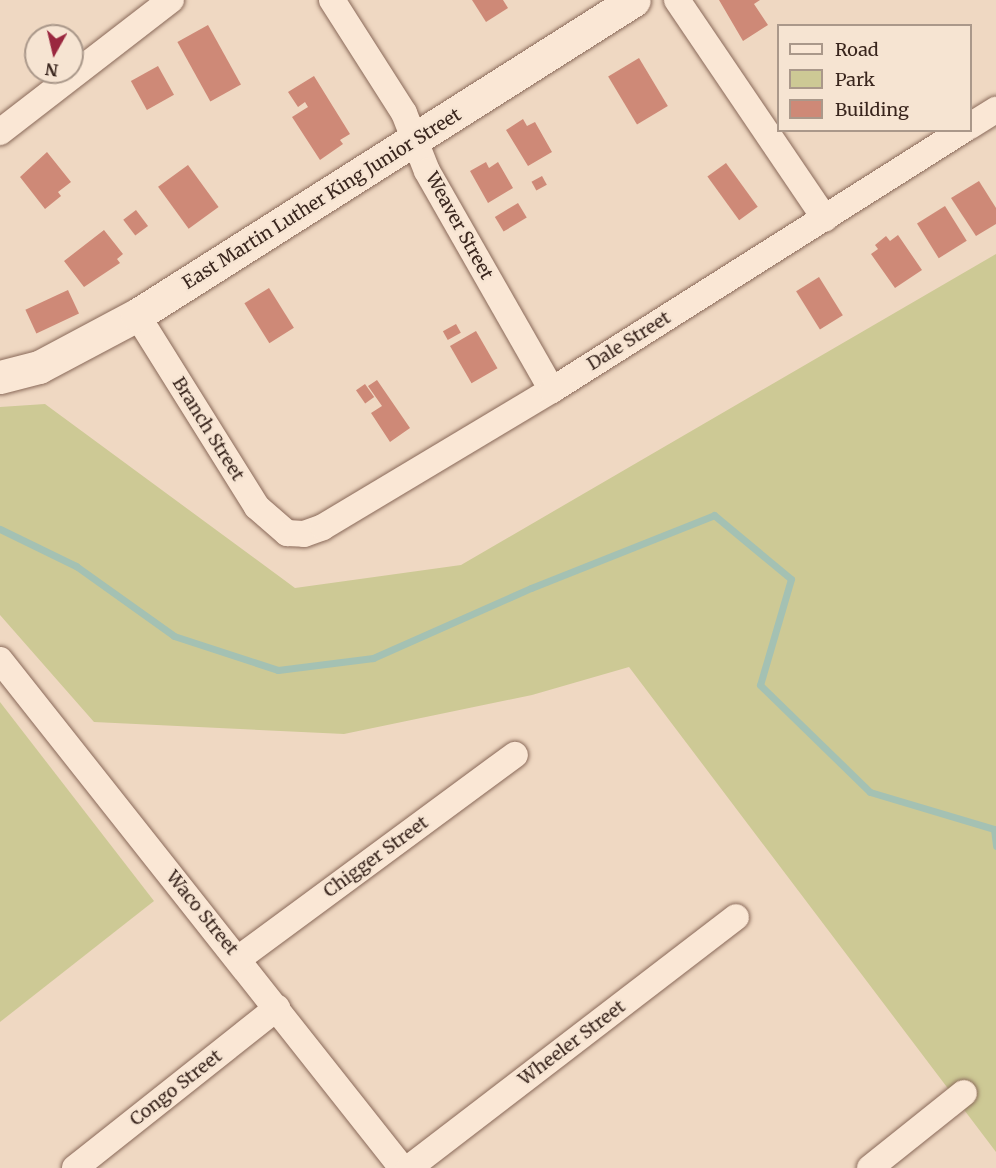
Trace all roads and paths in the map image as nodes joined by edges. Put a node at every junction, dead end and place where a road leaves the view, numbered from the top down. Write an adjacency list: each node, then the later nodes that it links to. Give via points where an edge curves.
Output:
1 (171, 0): 7 (street)
2 (332, 0): 9 (street, Weaver Street, via 404,113)
3 (634, 0): 9 (street, East Martin Luther King Junior Street)
4 (677, 0): 10 (street)
5 (996, 110): 6 (street)
6 (972, 125)
7 (0, 132)
8 (961, 132): 10 (street, Dale Street)
9 (415, 140): 11 (street, East Martin Luther King Junior Street); 13 (street, Weaver Street, via 427,171)
10 (825, 219): 13 (street, Dale Street)
11 (137, 315): 12 (street, East Martin Luther King Junior Street, via 39,367); 14 (street, Branch Street, via 256,507)
12 (0, 377)
13 (552, 390): 14 (street, Dale Street, via 323,527 304,534)
14 (287, 533)
15 (0, 660): 18 (street, Waco Street)
16 (515, 755): 18 (street, Chigger Street)
17 (736, 917): 23 (street, Wheeler Street)
18 (238, 959): 19 (street, Waco Street)
19 (277, 1008): 21 (street, Congo Street); 22 (street, Waco Street)
20 (964, 1093): 24 (street)
21 (75, 1168)
22 (402, 1168)
23 (409, 1168)
24 (870, 1168)

